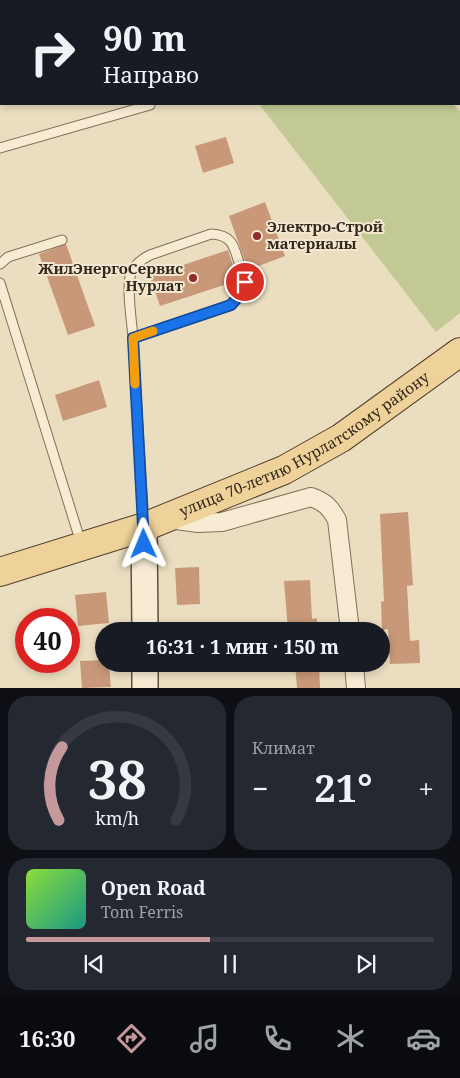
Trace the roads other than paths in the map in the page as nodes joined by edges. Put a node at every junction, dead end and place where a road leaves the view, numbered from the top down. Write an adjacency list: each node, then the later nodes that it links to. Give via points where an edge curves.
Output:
1 (150, 105): 2 (lane)
2 (0, 148)
3 (62, 240): 4 (lane, via 8,257)
4 (0, 264)
5 (0, 283): 9 (lane)
6 (133, 338): 6 (lane, via 231,305 242,292 245,282 232,242 226,237 211,234 141,260 132,273 130,283); 8 (lane)
7 (460, 352): 8 (main road, улица 70-летию Нурлатскому району, via 342,438 284,470)
8 (155, 523): 9 (main road, улица 70-летию Нурлатскому району); 11 (street); 12 (street, via 222,522 310,497 323,501 337,520)
9 (82, 546): 10 (main road, улица 70-летию Нурлатскому району)
10 (0, 572)
11 (146, 622)
12 (349, 622)
13 (145, 672): 15 (street)
14 (355, 672): 16 (street)
15 (145, 688)
16 (356, 688)

